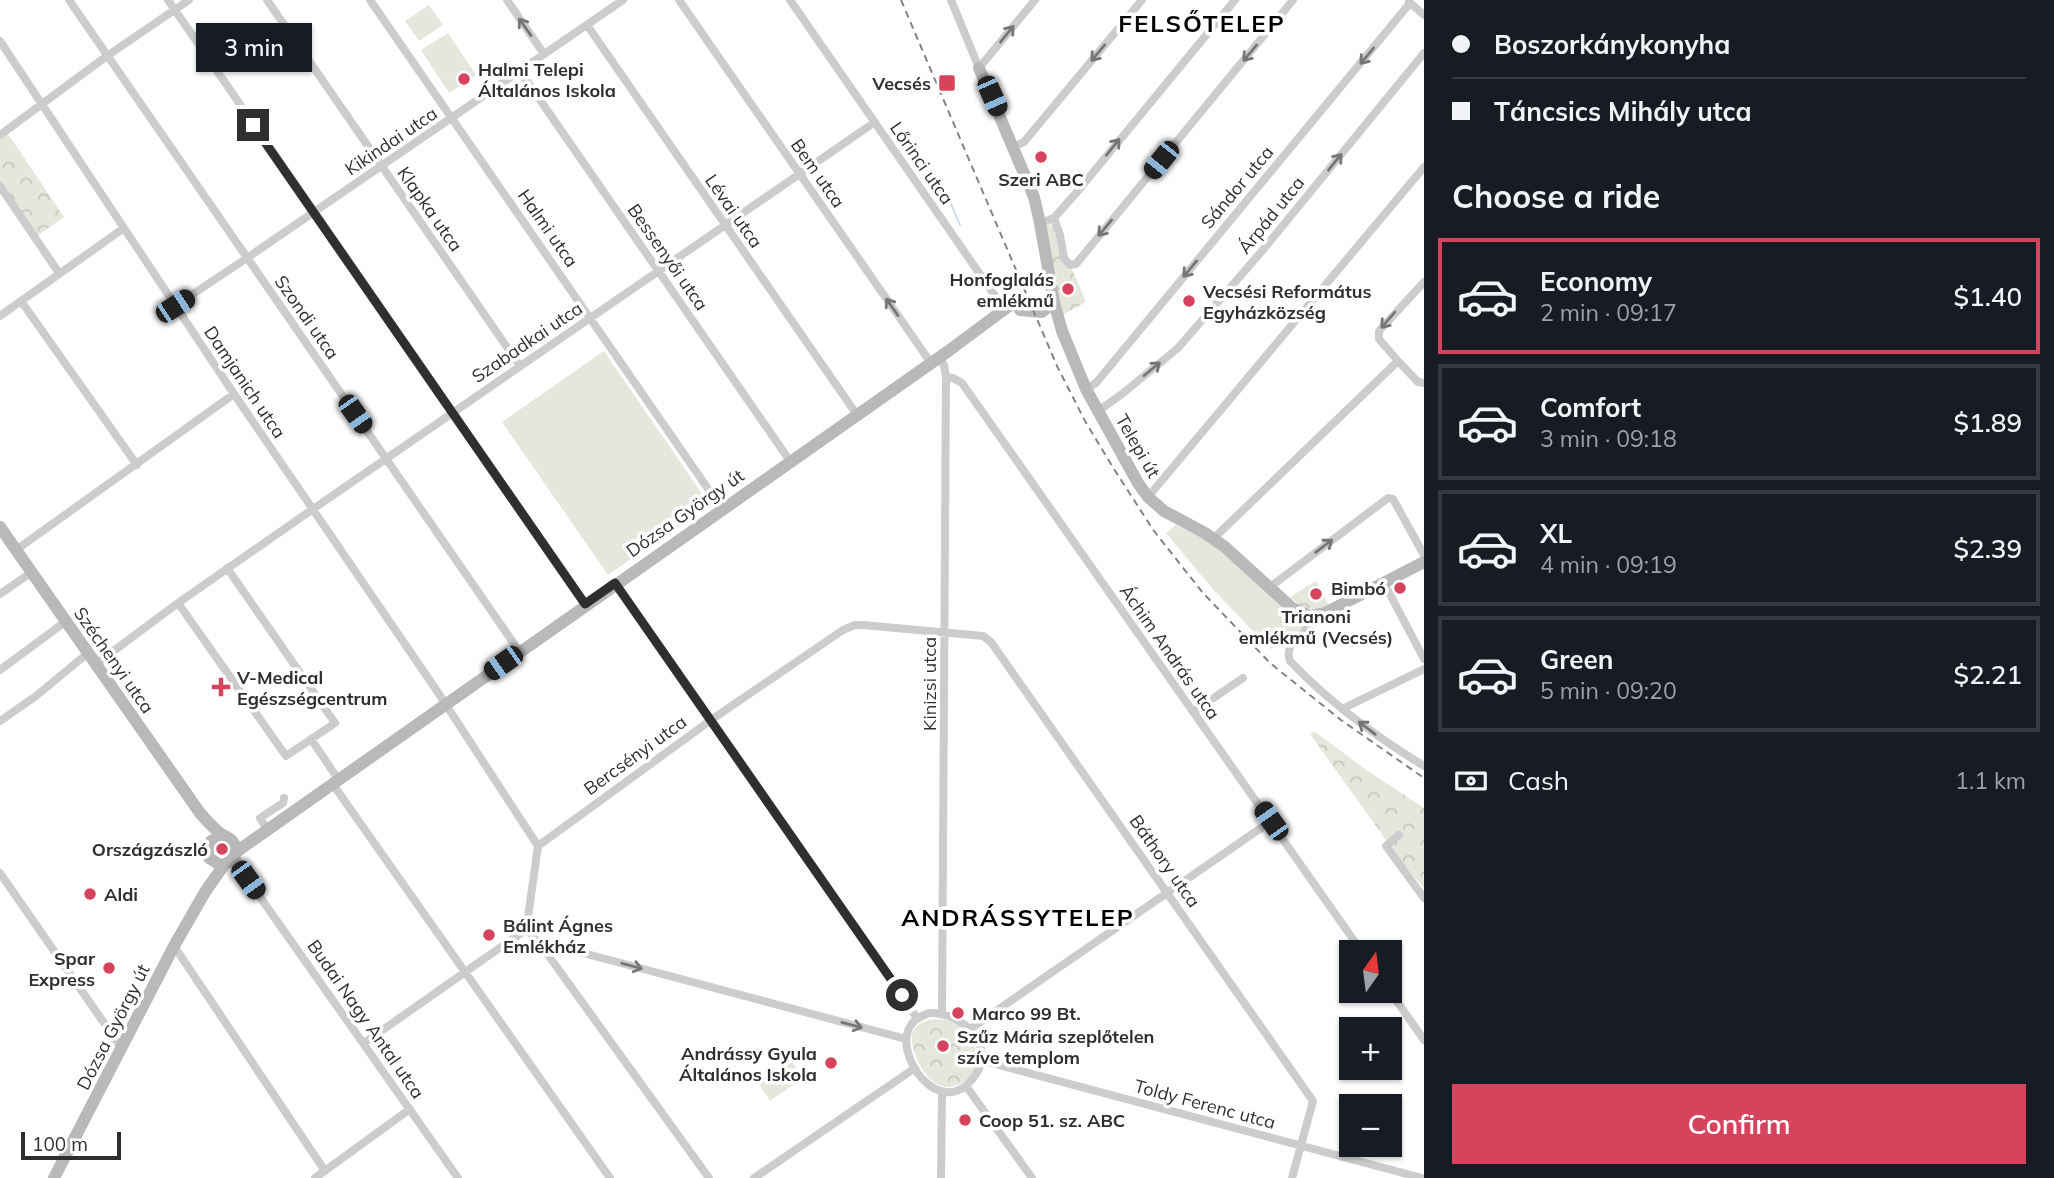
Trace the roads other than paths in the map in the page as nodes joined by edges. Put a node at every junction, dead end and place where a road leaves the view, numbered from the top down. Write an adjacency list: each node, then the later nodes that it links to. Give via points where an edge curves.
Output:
1 (69, 0): 22 (street, Szondi utca)
2 (167, 0): 16 (street)
3 (190, 0): 16 (street)
4 (267, 0): 30 (street, Klapka utca)
5 (370, 0): 26 (street, Halmi utca)
6 (506, 0): 21 (street, one-way to 6)
7 (623, 0): 18 (street, Kikindai utca)
8 (679, 0): 32 (street, Bem utca)
9 (790, 0): 27 (street, Lőrinci utca)
10 (951, 0): 23 (street)
11 (1035, 0): 23 (street, one-way to 11)
12 (1142, 0): 29 (street, one-way to 29, via 1024,142)
13 (1235, 0): 35 (street, one-way to 13)
14 (1293, 0): 35 (street, one-way to 35, via 1076,264 1070,265 1064,258)
15 (1408, 2): 17 (street); 57 (street, Sándor utca, one-way to 57, via 1096,383)
16 (174, 11): 22 (street); 34 (street)
17 (1424, 15)
18 (587, 25): 21 (street, Kikindai utca); 37 (street, Lévai utca)
19 (0, 41): 25 (street, Damjanich utca)
20 (1424, 53): 59 (street, Árpád utca, one-way to 20, via 1178,348)
21 (544, 54): 24 (street, Kikindai utca)
22 (107, 56): 25 (street); 39 (street, Szondi utca)
23 (979, 68): 29 (main road, Telepi út)
24 (520, 71): 26 (street, Kikindai utca); 40 (street, Bessenyői utca)
25 (43, 104): 28 (street); 38 (street, Damjanich utca)
26 (452, 117): 30 (street, Kikindai utca); 49 (street, Halmi utca)
27 (875, 122): 32 (street, Szabadkai utca); 46 (street, Lőrinci utca)
28 (0, 135)
29 (1013, 147): 36 (main road, Telepi út)
30 (381, 166): 34 (street, Kikindai utca); 54 (street, Klapka utca)
31 (1424, 167): 65 (street)
32 (799, 174): 37 (street, Szabadkai utca); 52 (street, Bem utca, one-way to 32)
33 (0, 186): 41 (street)
34 (314, 212): 39 (street, Kikindai utca); 60 (street)
35 (1054, 218): 36 (street)
36 (1041, 223): 44 (main road, Telepi út)
37 (725, 225): 40 (street, Szabadkai utca); 61 (street, Lévai utca)
38 (124, 228): 41 (street); 45 (street, Damjanich utca)
39 (247, 258): 45 (street, Kikindai utca); 62 (street, Szondi utca)
40 (659, 271): 49 (street, Szabadkai utca); 63 (street, Bessenyői utca)
41 (59, 273): 43 (street)
42 (1424, 282): 53 (street, one-way to 53, via 1379,331 1379,339)
43 (21, 301): 48 (street); 64 (street)
44 (1054, 302): 46 (main road, Dózsa György út, via 1021,303); 47 (main road); 51 (main road, Telepi út)
45 (175, 306): 58 (street, Damjanich utca)
46 (1004, 309): 50 (main road, Dózsa György út)
47 (1042, 312): 50 (main road, Dózsa György út, via 1013,311); 51 (main road)
48 (0, 316)
49 (591, 318): 54 (street, Szabadkai utca); 67 (street, Halmi utca)
50 (986, 324): 52 (main road, Dózsa György út)
51 (1062, 331): 57 (main road, Telepi út)
52 (935, 360): 55 (street, Kinizsi utca, via 944,365); 61 (main road, Dózsa György út)
53 (1398, 361): 56 (street); 69 (street)
54 (520, 366): 60 (street, Szabadkai utca)
55 (946, 377): 83 (street, Kinizsi utca); 92 (street, Áchim András utca, via 962,383)
56 (1424, 383)
57 (1086, 388): 59 (main road, Telepi út)
58 (234, 394): 64 (street); 66 (street, Damjanich utca)
59 (1098, 411): 65 (main road, Telepi út)
60 (453, 412): 62 (street, Szabadkai utca); 80 (street)
61 (857, 415): 63 (main road, Dózsa György út)
62 (386, 458): 66 (street, Szabadkai utca); 84 (street, Szondi utca)
63 (790, 461): 67 (main road, Dózsa György út)
64 (137, 465): 70 (street)
65 (1148, 497): 69 (main road, Telepi út)
66 (313, 509): 73 (street, Szabadkai utca); 90 (street, Damjanich utca)
67 (722, 509): 75 (main road, Dózsa György út)
68 (0, 527): 70 (main road, Széchenyi utca)
69 (1214, 538): 77 (main road, Telepi út)
70 (16, 550): 74 (main road, Széchenyi utca)
71 (1424, 555): 77 (street, one-way to 71, via 1388,498 1394,499)
72 (1424, 562): 76 (main road)
73 (227, 568): 79 (street, Szabadkai utca); 95 (street, via 335,723)
74 (32, 572): 78 (street); 82 (main road, Széchenyi utca)
75 (615, 583): 80 (main road, Dózsa György út); 93 (street)
76 (1384, 583): 81 (main road); 86 (street)
77 (1270, 587): 81 (main road, Telepi út, via 1292,608)
78 (0, 594)
79 (178, 603): 85 (street, Szabadkai utca); 95 (street, via 286,756)
80 (585, 604): 84 (main road, Dózsa György út)
81 (1310, 616): 91 (street, via 1288,657)
82 (65, 622): 85 (main road, Széchenyi utca); 88 (street)
83 (945, 632): 93 (street, Bercsényi utca, via 849,627); 107 (street, Báthory utca, via 983,636 991,642); 115 (street, Kinizsi utca)
84 (519, 651): 90 (main road, Dózsa György út)
85 (92, 659): 94 (street, Szabadkai utca); 105 (main road, Széchenyi utca)
86 (1424, 659)
87 (1424, 669): 91 (street)
88 (0, 670)
89 (1243, 678): 92 (street)
90 (445, 703): 99 (main road, Dózsa György út); 104 (street, Damjanich utca)
91 (1342, 709): 97 (street, one-way to 91)
92 (1193, 712): 101 (street, Áchim András utca)
93 (711, 720): 104 (street, Bercsényi utca); 116 (street)
94 (0, 721)
95 (311, 739): 99 (street)
96 (1424, 755): 97 (street)
97 (1414, 760): 98 (street)
98 (1424, 765)
99 (335, 781): 102 (main road, Dózsa György út); 113 (street)
100 (284, 798): 102 (street, via 260,818)
101 (1271, 821): 107 (street); 110 (street, Áchim András utca)
102 (265, 831): 105 (main road, Dózsa György út)
103 (1399, 835): 108 (street, via 1386,846)
104 (538, 846): 109 (street)
105 (225, 852): 111 (main road, Dózsa György út); 120 (street, Budai Nagy Antal utca)
106 (0, 873): 121 (street)
107 (1168, 892): 117 (street); 127 (street, Báthory utca, via 1313,1101)
108 (1424, 898)
109 (526, 931): 112 (street); 113 (street)
110 (1355, 940)
111 (174, 946): 121 (main road, Dózsa György út); 128 (street)
112 (543, 948): 118 (street, one-way to 118, via 553,945); 133 (street)
113 (465, 972): 120 (street); 132 (street)
114 (1399, 1003): 119 (street)
115 (942, 1013): 116 (street); 117 (street)
116 (918, 1018): 118 (street)
117 (970, 1029): 122 (street, via 981,1045)
118 (906, 1039): 123 (street)
119 (1424, 1040)
120 (364, 1043): 126 (street, Budai Nagy Antal utca)
121 (122, 1049): 129 (main road, Dózsa György út)
122 (981, 1060): 124 (street); 127 (street, Toldy Ferenc utca)
123 (915, 1068): 125 (street, via 929,1087); 134 (street)
124 (966, 1086): 125 (street); 136 (street)
125 (942, 1092): 135 (street)
126 (410, 1109): 128 (street); 131 (street, Budai Nagy Antal utca)
127 (1301, 1145): 137 (street); 138 (street, Toldy Ferenc utca)
128 (325, 1171): 130 (street)
129 (54, 1178)
130 (315, 1178)
131 (458, 1178)
132 (610, 1178)
133 (709, 1178)
134 (754, 1178)
135 (941, 1178)
136 (1032, 1178)
137 (1292, 1178)
138 (1422, 1178)

